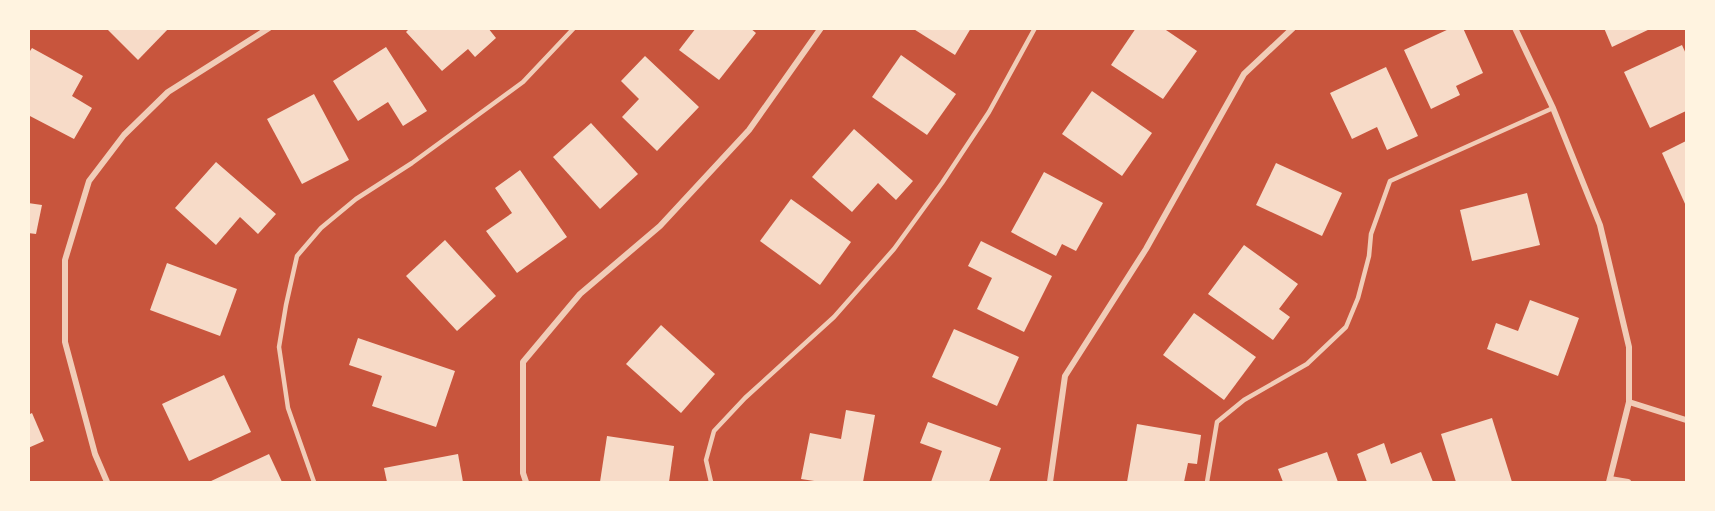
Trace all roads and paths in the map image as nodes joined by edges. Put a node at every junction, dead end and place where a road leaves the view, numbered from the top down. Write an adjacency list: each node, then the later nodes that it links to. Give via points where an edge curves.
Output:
1 (269, 28): 11 (street, via 168,92 124,135 89,181 65,260 65,342 95,454)
2 (574, 28): 12 (lane, via 523,82 356,199 321,228 297,256 279,347 288,408)
3 (821, 28): 13 (street, via 749,130 660,226 580,294 523,362)
4 (1035, 28): 14 (lane, via 988,112 894,249 834,317 714,431 706,460)
5 (1293, 28): 15 (street, via 1244,74 1146,249 1065,376)
6 (1515, 28): 7 (street)
7 (1553, 108): 8 (street, via 1600,225 1629,346); 16 (lane, via 1390,181 1371,234 1358,298 1346,327 1307,364 1244,400 1217,422)
8 (1629, 402): 9 (street); 10 (street)
9 (1686, 420)
10 (1610, 481): 17 (street)
11 (107, 483)
12 (314, 483)
13 (526, 483)
14 (711, 483)
15 (1050, 483)
16 (1207, 483)
17 (1628, 483)

